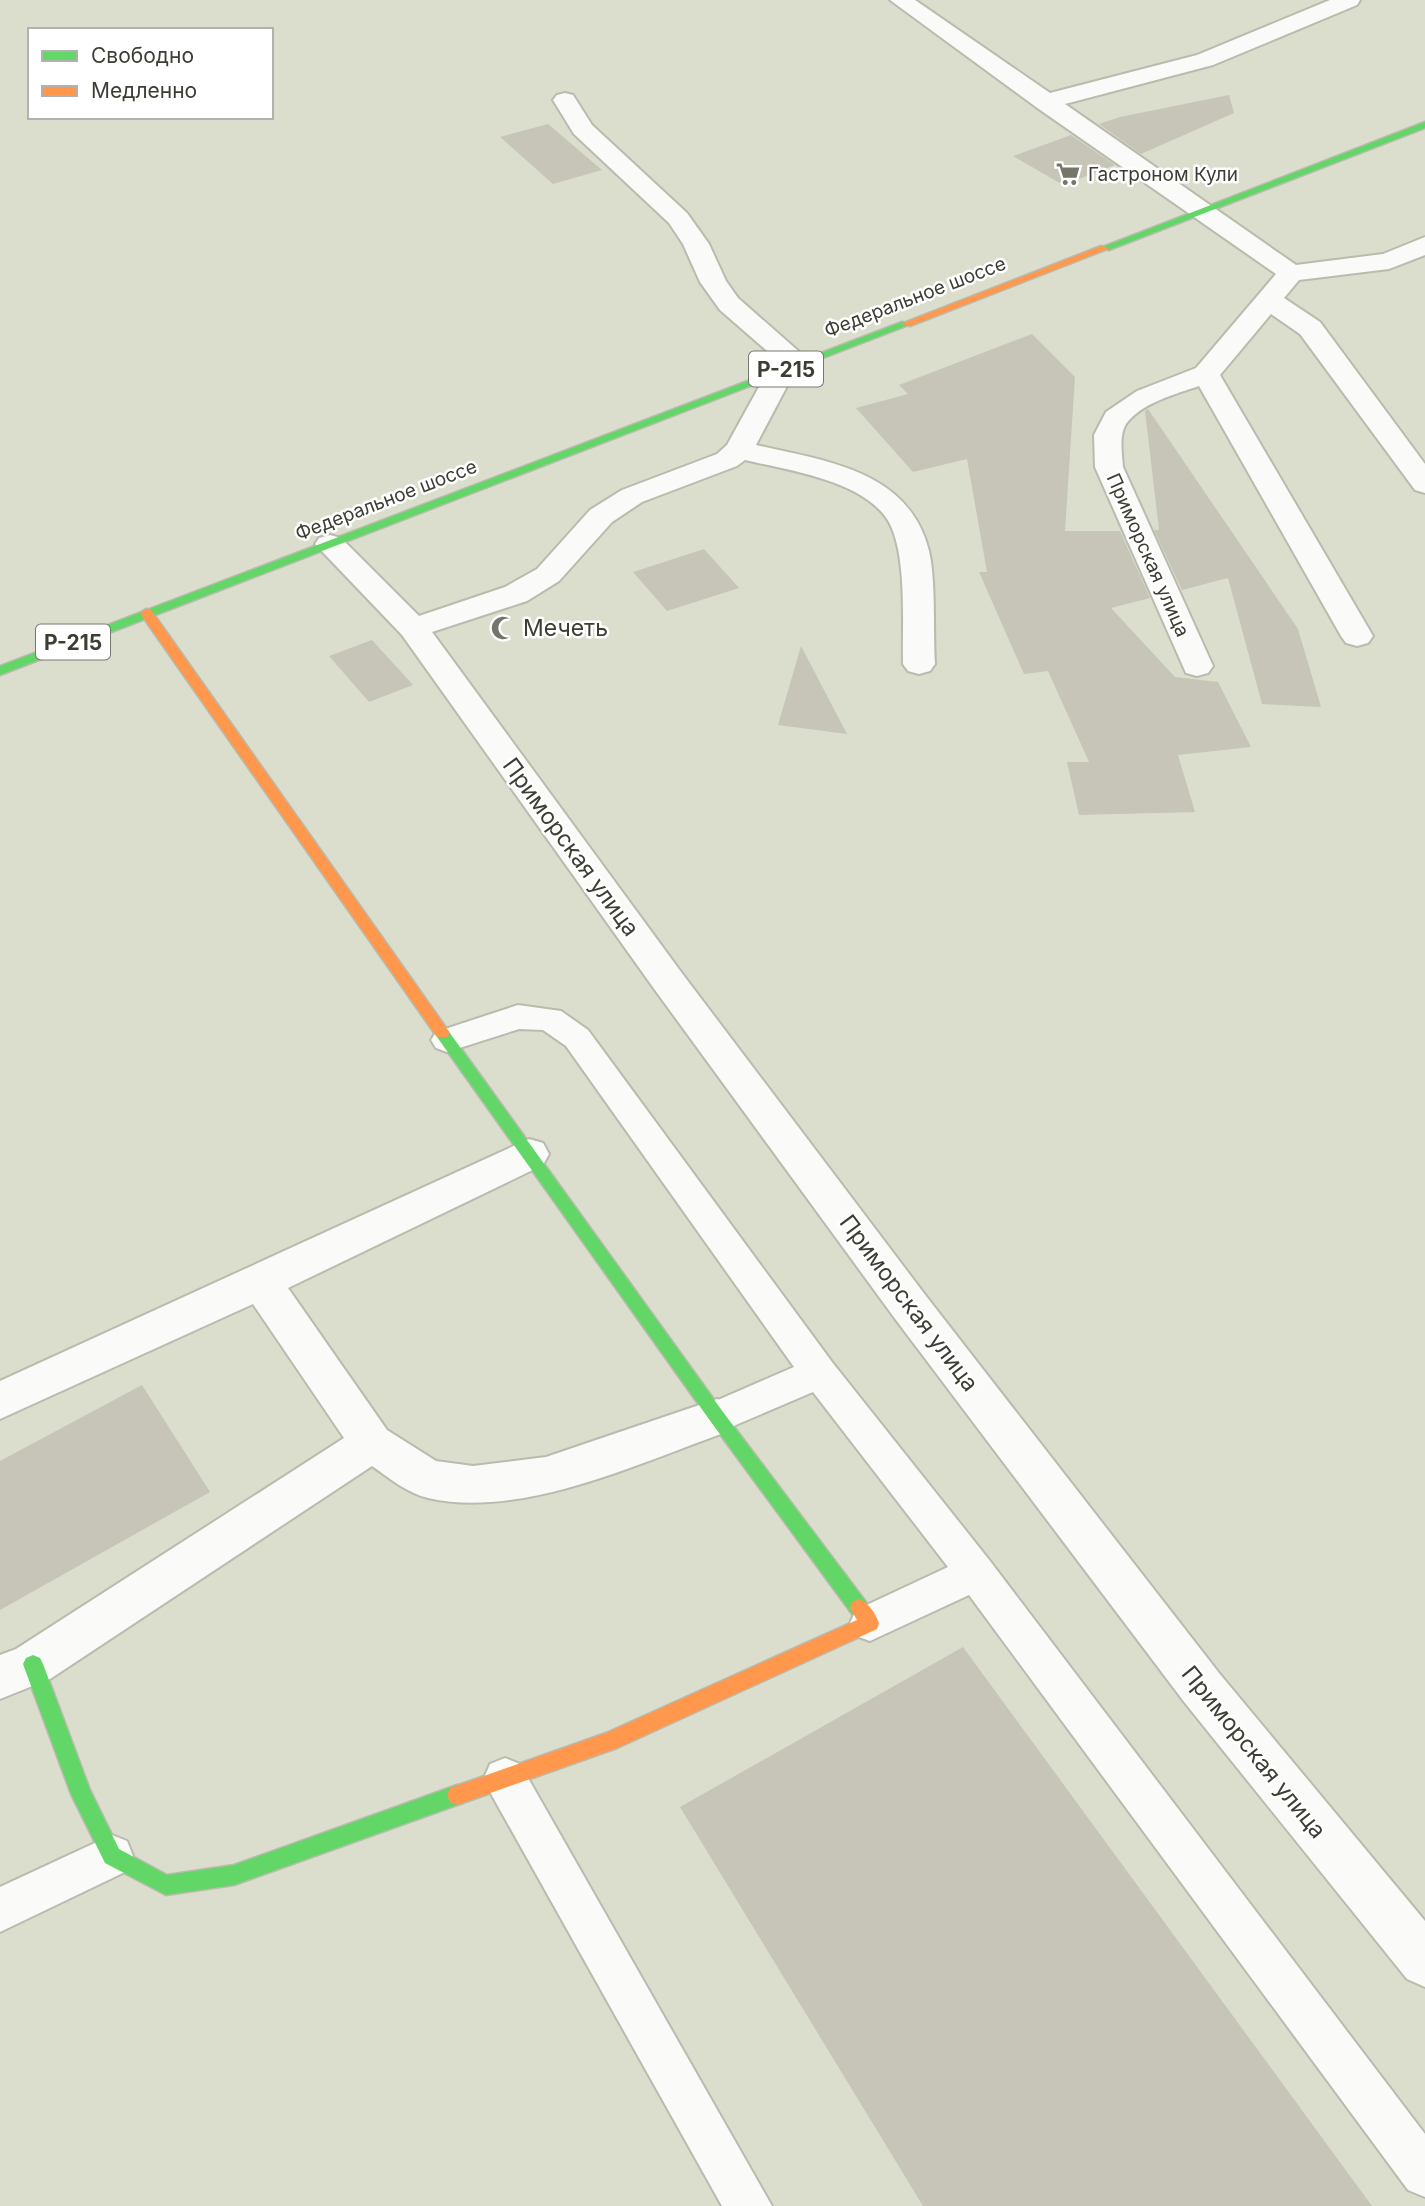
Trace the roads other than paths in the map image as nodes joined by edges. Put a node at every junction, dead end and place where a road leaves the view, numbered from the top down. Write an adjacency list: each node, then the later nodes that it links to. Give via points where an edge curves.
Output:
1 (901, 0): 4 (street)
2 (1349, 0): 4 (street, via 1205,60)
3 (565, 100): 10 (street, via 582,129 678,218 729,304)
4 (1044, 102): 6 (street)
5 (1425, 125): 6 (main road, Федеральное шоссе / Р-215)
6 (1204, 209): 8 (street); 10 (main road, Федеральное шоссе / Р-215)
7 (1425, 245): 8 (street, via 1389,261)
8 (1291, 273): 9 (street, Приморская улица)
9 (1268, 300): 11 (street, Приморская улица); 13 (street, via 1310,328)
10 (790, 368): 12 (street); 14 (main road, Федеральное шоссе / Р-215)
11 (1206, 374): 17 (street); 19 (street, Приморская улица, via 1149,396 1115,419 1108,439 1109,467)
12 (739, 450): 16 (street, via 706,470 632,496 601,516 548,575 516,594); 18 (street, via 827,470 874,491 901,516 914,552)
13 (1425, 484)
14 (330, 544): 15 (main road, Федеральное шоссе / Р-215); 16 (street, Приморская улица)
15 (146, 613): 20 (main road, Р-215); 21 (main road)
16 (413, 628): 34 (street, Приморская улица, via 911,1308 1202,1688)
17 (1357, 636)
18 (919, 664)
19 (1197, 666)
20 (0, 671)
21 (447, 1040): 22 (main road); 24 (lane, via 518,1017 550,1019 577,1038)
22 (529, 1154): 23 (street); 26 (main road)
23 (261, 1282): 25 (street); 27 (street)
24 (819, 1373): 26 (lane); 28 (lane)
25 (0, 1401)
26 (717, 1417): 27 (street, via 546,1476 473,1485 427,1479); 29 (main road)
27 (372, 1443): 30 (street)
28 (976, 1573): 29 (lane); 35 (lane)
29 (870, 1623): 31 (main road, via 610,1741)
30 (16, 1670): 32 (main road)
31 (505, 1777): 32 (main road, via 234,1875 166,1885); 36 (lane)
32 (112, 1856): 33 (lane)
33 (0, 1910)
34 (1425, 1961)
35 (1425, 2173)
36 (748, 2206)

